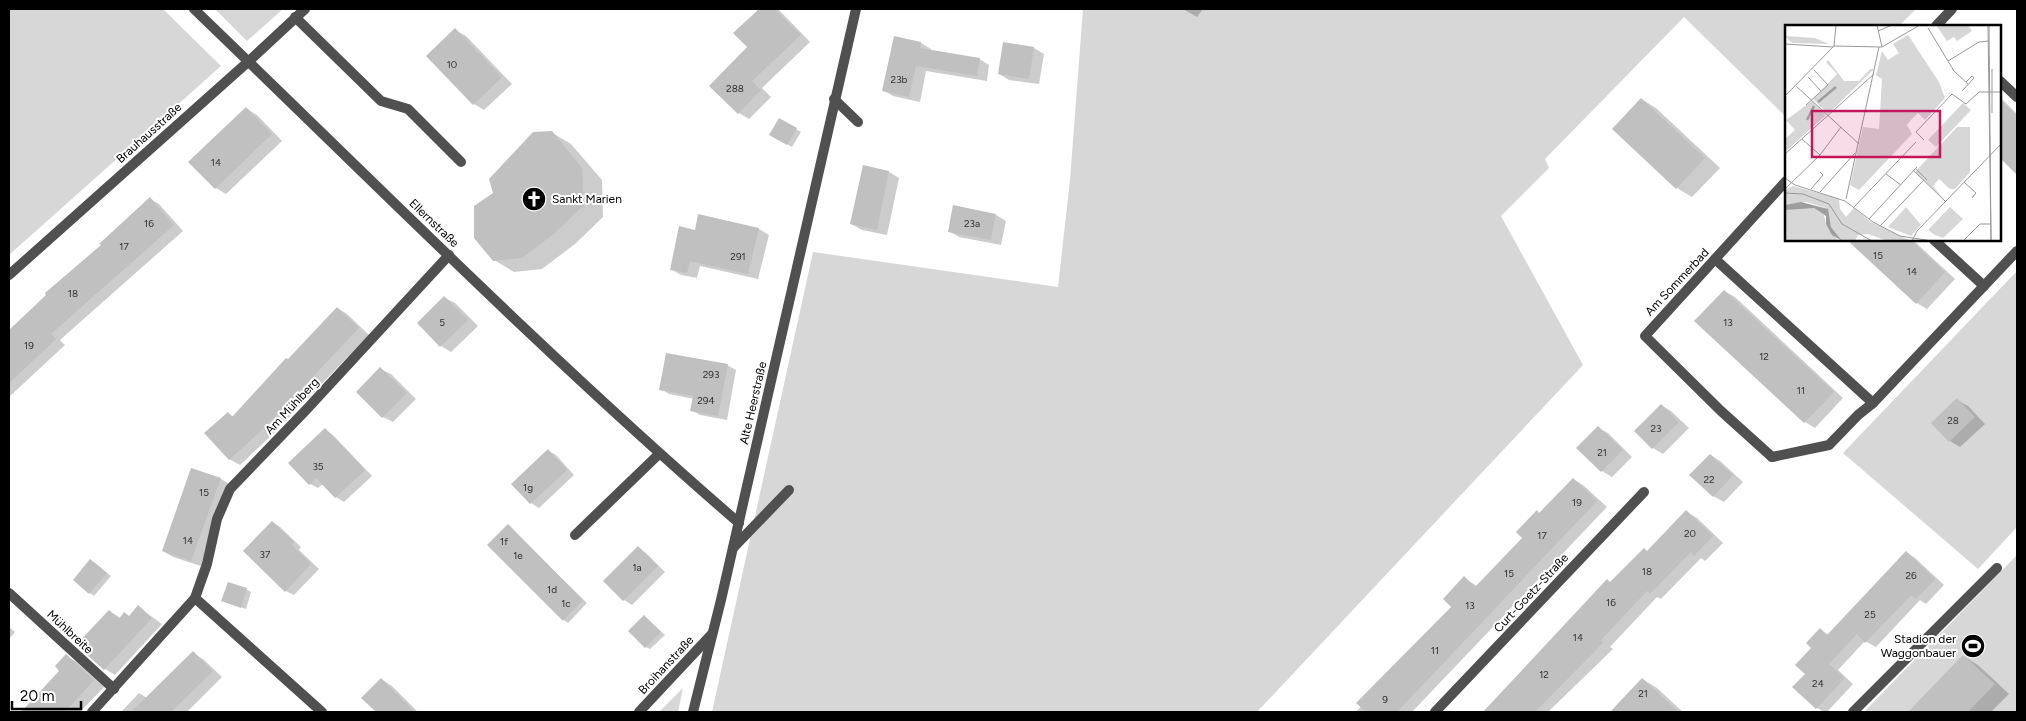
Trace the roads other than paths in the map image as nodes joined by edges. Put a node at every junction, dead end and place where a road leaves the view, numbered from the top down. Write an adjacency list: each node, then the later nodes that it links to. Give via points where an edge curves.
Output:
1 (194, 9): 7 (street, Ellernstraße)
2 (304, 9): 5 (street, Brauhausstraße)
3 (856, 9): 10 (street, Alte Heerstraße)
4 (1952, 9): 6 (street)
5 (295, 17): 7 (street, Brauhausstraße); 12 (street, via 381,101 408,109)
6 (1939, 25)
7 (249, 61): 16 (street, Ellernstraße); 18 (street, Brauhausstraße)
8 (2001, 82): 9 (street)
9 (2017, 97)
10 (834, 99): 11 (street); 24 (street, Alte Heerstraße)
11 (858, 122)
12 (461, 162)
13 (1785, 182): 17 (street, Am Sommerbad)
14 (1935, 241): 19 (street)
15 (2017, 250): 19 (street)
16 (449, 255): 21 (street, Ellernstraße); 29 (street, Am Mühlberg, via 230,489 217,519)
17 (1715, 259): 20 (street); 20 (street, Am Sommerbad, via 1645,336 1721,412 1772,458 1829,445)
18 (9, 275)
19 (1984, 286): 20 (street)
20 (1873, 403)
21 (659, 454): 24 (street, Ellernstraße); 25 (street)
22 (789, 490): 26 (street)
23 (1644, 492): 36 (street, Curt-Goetz-Straße)
24 (739, 523): 26 (street, Alte Heerstraße)
25 (576, 535)
26 (733, 548): 30 (street, Alte Heerstraße)
27 (1997, 568): 37 (street)
28 (9, 593): 31 (street, Mühlbreite)
29 (195, 598): 31 (street, Am Mühlberg); 33 (street)
30 (712, 634): 34 (street, Broihanstraße); 35 (street, Alte Heerstraße)
31 (114, 689): 32 (street, Am Mühlberg)
32 (92, 712)
33 (322, 712)
34 (639, 712)
35 (693, 712)
36 (1435, 712)
37 (1853, 712)

